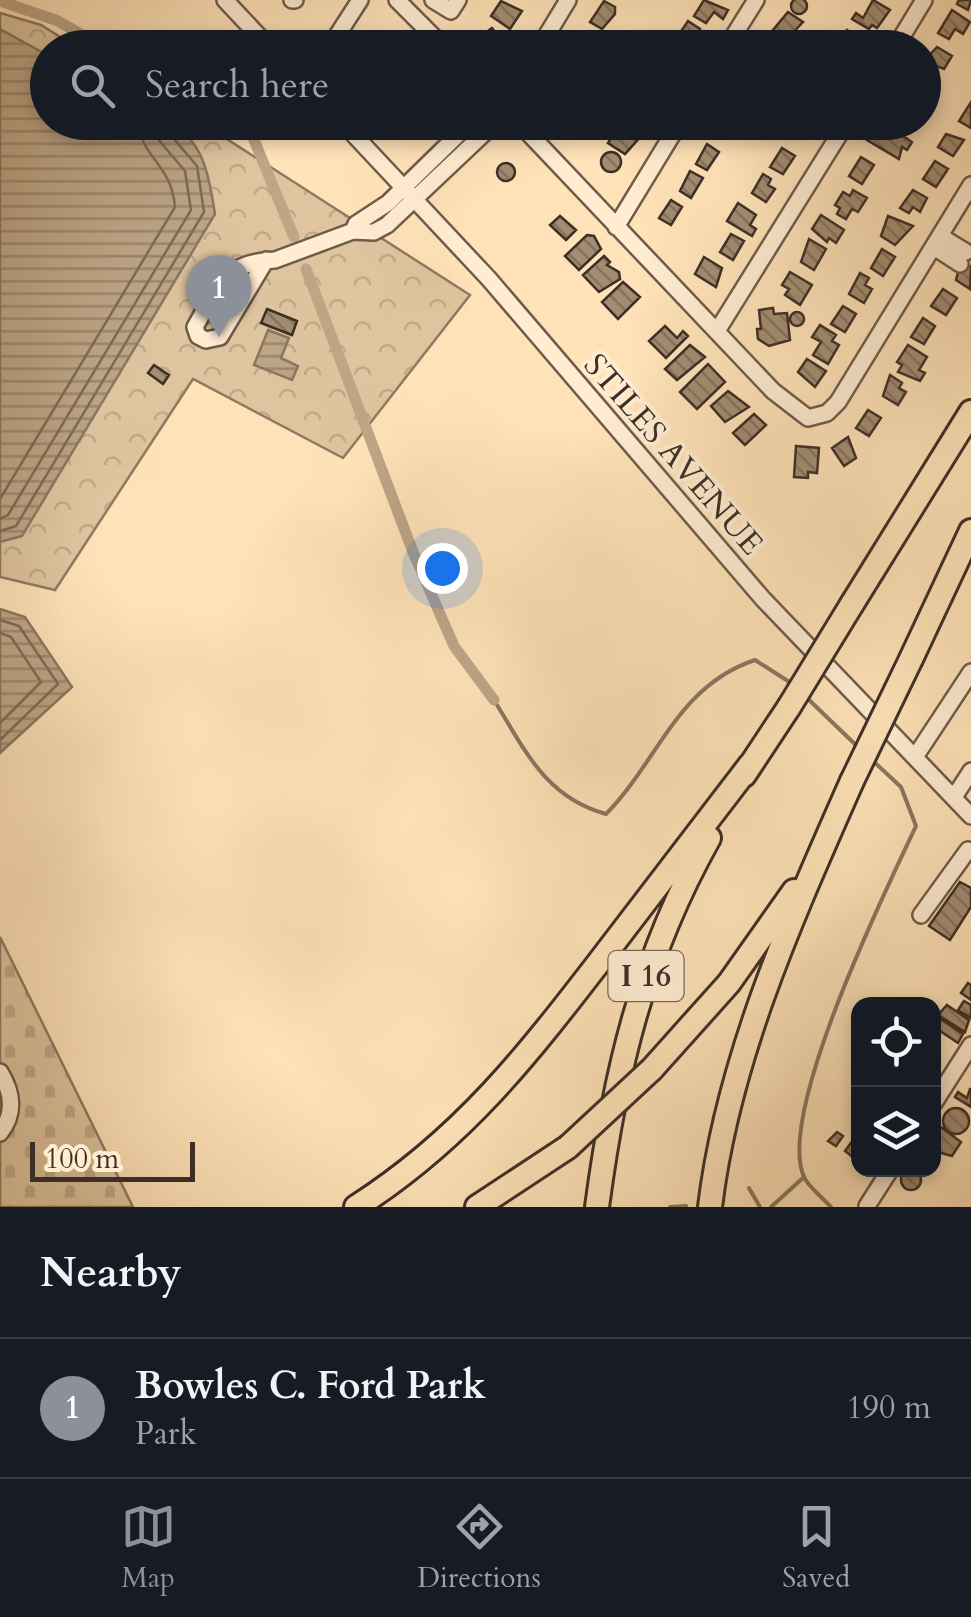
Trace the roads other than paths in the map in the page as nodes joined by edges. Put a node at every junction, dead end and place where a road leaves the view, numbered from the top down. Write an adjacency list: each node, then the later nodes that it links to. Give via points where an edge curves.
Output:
1 (225, 0): 11 (street)
2 (360, 0): 12 (street)
3 (397, 0): 10 (street)
4 (424, 0): 10 (street)
5 (433, 0): 6 (street, via 451,11)
6 (458, 0)
7 (568, 0): 14 (street)
8 (756, 0): 15 (street)
9 (924, 0): 16 (street)
10 (413, 14): 13 (street)
11 (253, 30)
12 (341, 30)
13 (429, 30)
14 (549, 30)
15 (737, 30)
16 (905, 30)
17 (359, 140): 24 (street, STILES AVENUE)
18 (452, 140): 24 (street)
19 (478, 140): 25 (street)
20 (535, 140): 26 (street)
21 (669, 140): 26 (street)
22 (837, 140): 31 (street)
23 (971, 185): 28 (street)
24 (404, 187): 25 (street, STILES AVENUE); 27 (street)
25 (416, 200): 27 (street, via 374,232); 35 (street, STILES AVENUE, via 731,563)
26 (616, 227): 31 (street)
27 (353, 231): 30 (street)
28 (937, 242): 29 (street); 31 (street, via 827,412 808,418 790,408)
29 (963, 258)
30 (266, 260): 30 (street, via 234,267 222,280 195,327 198,336 220,336)
31 (717, 330)
32 (971, 412): 36 (highway, I 16, bridge)
33 (971, 531): 41 (highway, bridge)
34 (971, 672): 35 (street)
35 (914, 757): 38 (street, STILES AVENUE)
36 (750, 764): 49 (highway, via 478,1112 431,1156); 51 (highway, I 16, via 672,904 638,1000 612,1102)
37 (971, 771): 38 (street)
38 (954, 797): 39 (street, STILES AVENUE)
39 (971, 816)
40 (970, 850): 42 (street)
41 (819, 855): 50 (highway, bridge, via 729,983 652,1069 568,1147); 52 (highway, via 742,1063)
42 (921, 915)
43 (971, 1045): 45 (street)
44 (0, 1072): 46 (street, via 11,1113)
45 (941, 1091)
46 (0, 1133)
47 (886, 1177): 48 (street)
48 (867, 1206)
49 (356, 1207)
50 (478, 1207)
51 (598, 1207)
52 (710, 1207)

